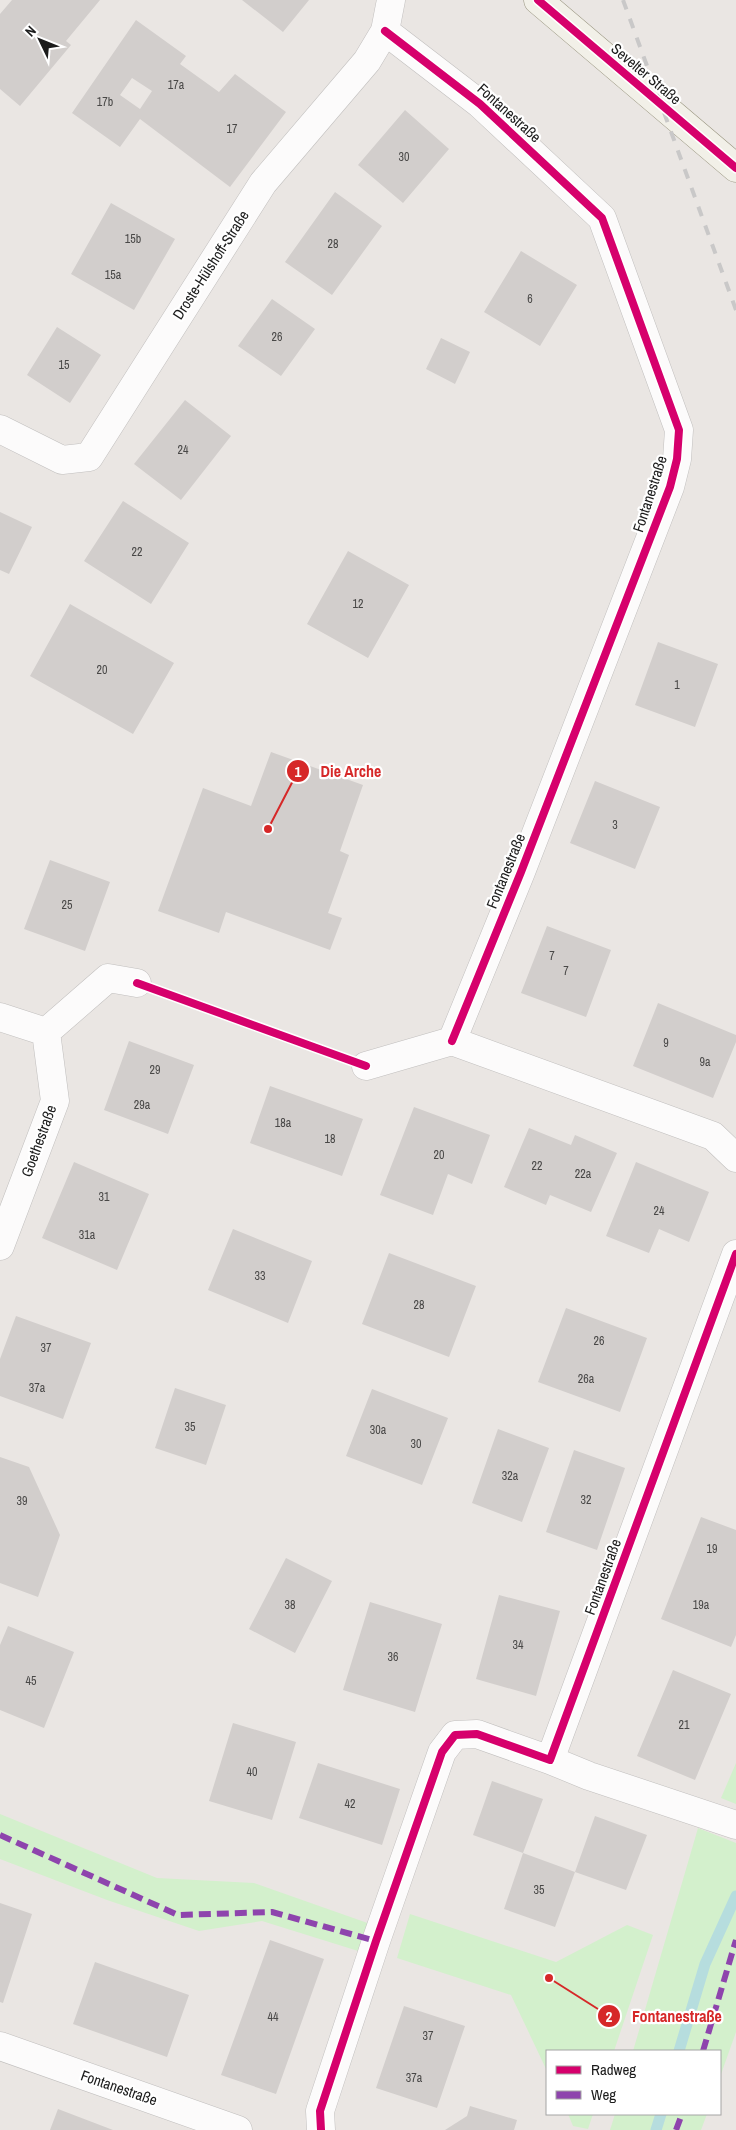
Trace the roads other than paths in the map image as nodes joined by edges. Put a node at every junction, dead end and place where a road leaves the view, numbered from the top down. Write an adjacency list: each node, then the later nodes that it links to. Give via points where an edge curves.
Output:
1 (390, 0): 3 (street, Droste-Hülshoff-Straße)
2 (538, 0): 4 (street, Sevelter Straße)
3 (385, 31): 5 (street, Droste-Hülshoff-Straße, via 367,61 263,184 88,457 62,460); 9 (street, Fontanestraße, via 480,104 602,218 678,430 678,459 670,487)
4 (736, 168)
5 (0, 429)
6 (138, 983): 8 (street, via 108,978)
7 (0, 1018): 8 (street)
8 (46, 1032): 12 (street, Goethestraße, via 55,1101)
9 (452, 1041): 10 (street); 11 (street, via 713,1136)
10 (366, 1066)
11 (736, 1158)
12 (0, 1246)
13 (736, 1254): 14 (street, Fontanestraße)
14 (550, 1760): 15 (street); 18 (street, via 477,1734 455,1735 442,1752 320,2111)
15 (736, 1825)
16 (0, 2046): 17 (street, Fontanestraße)
17 (238, 2130)
18 (321, 2130)

